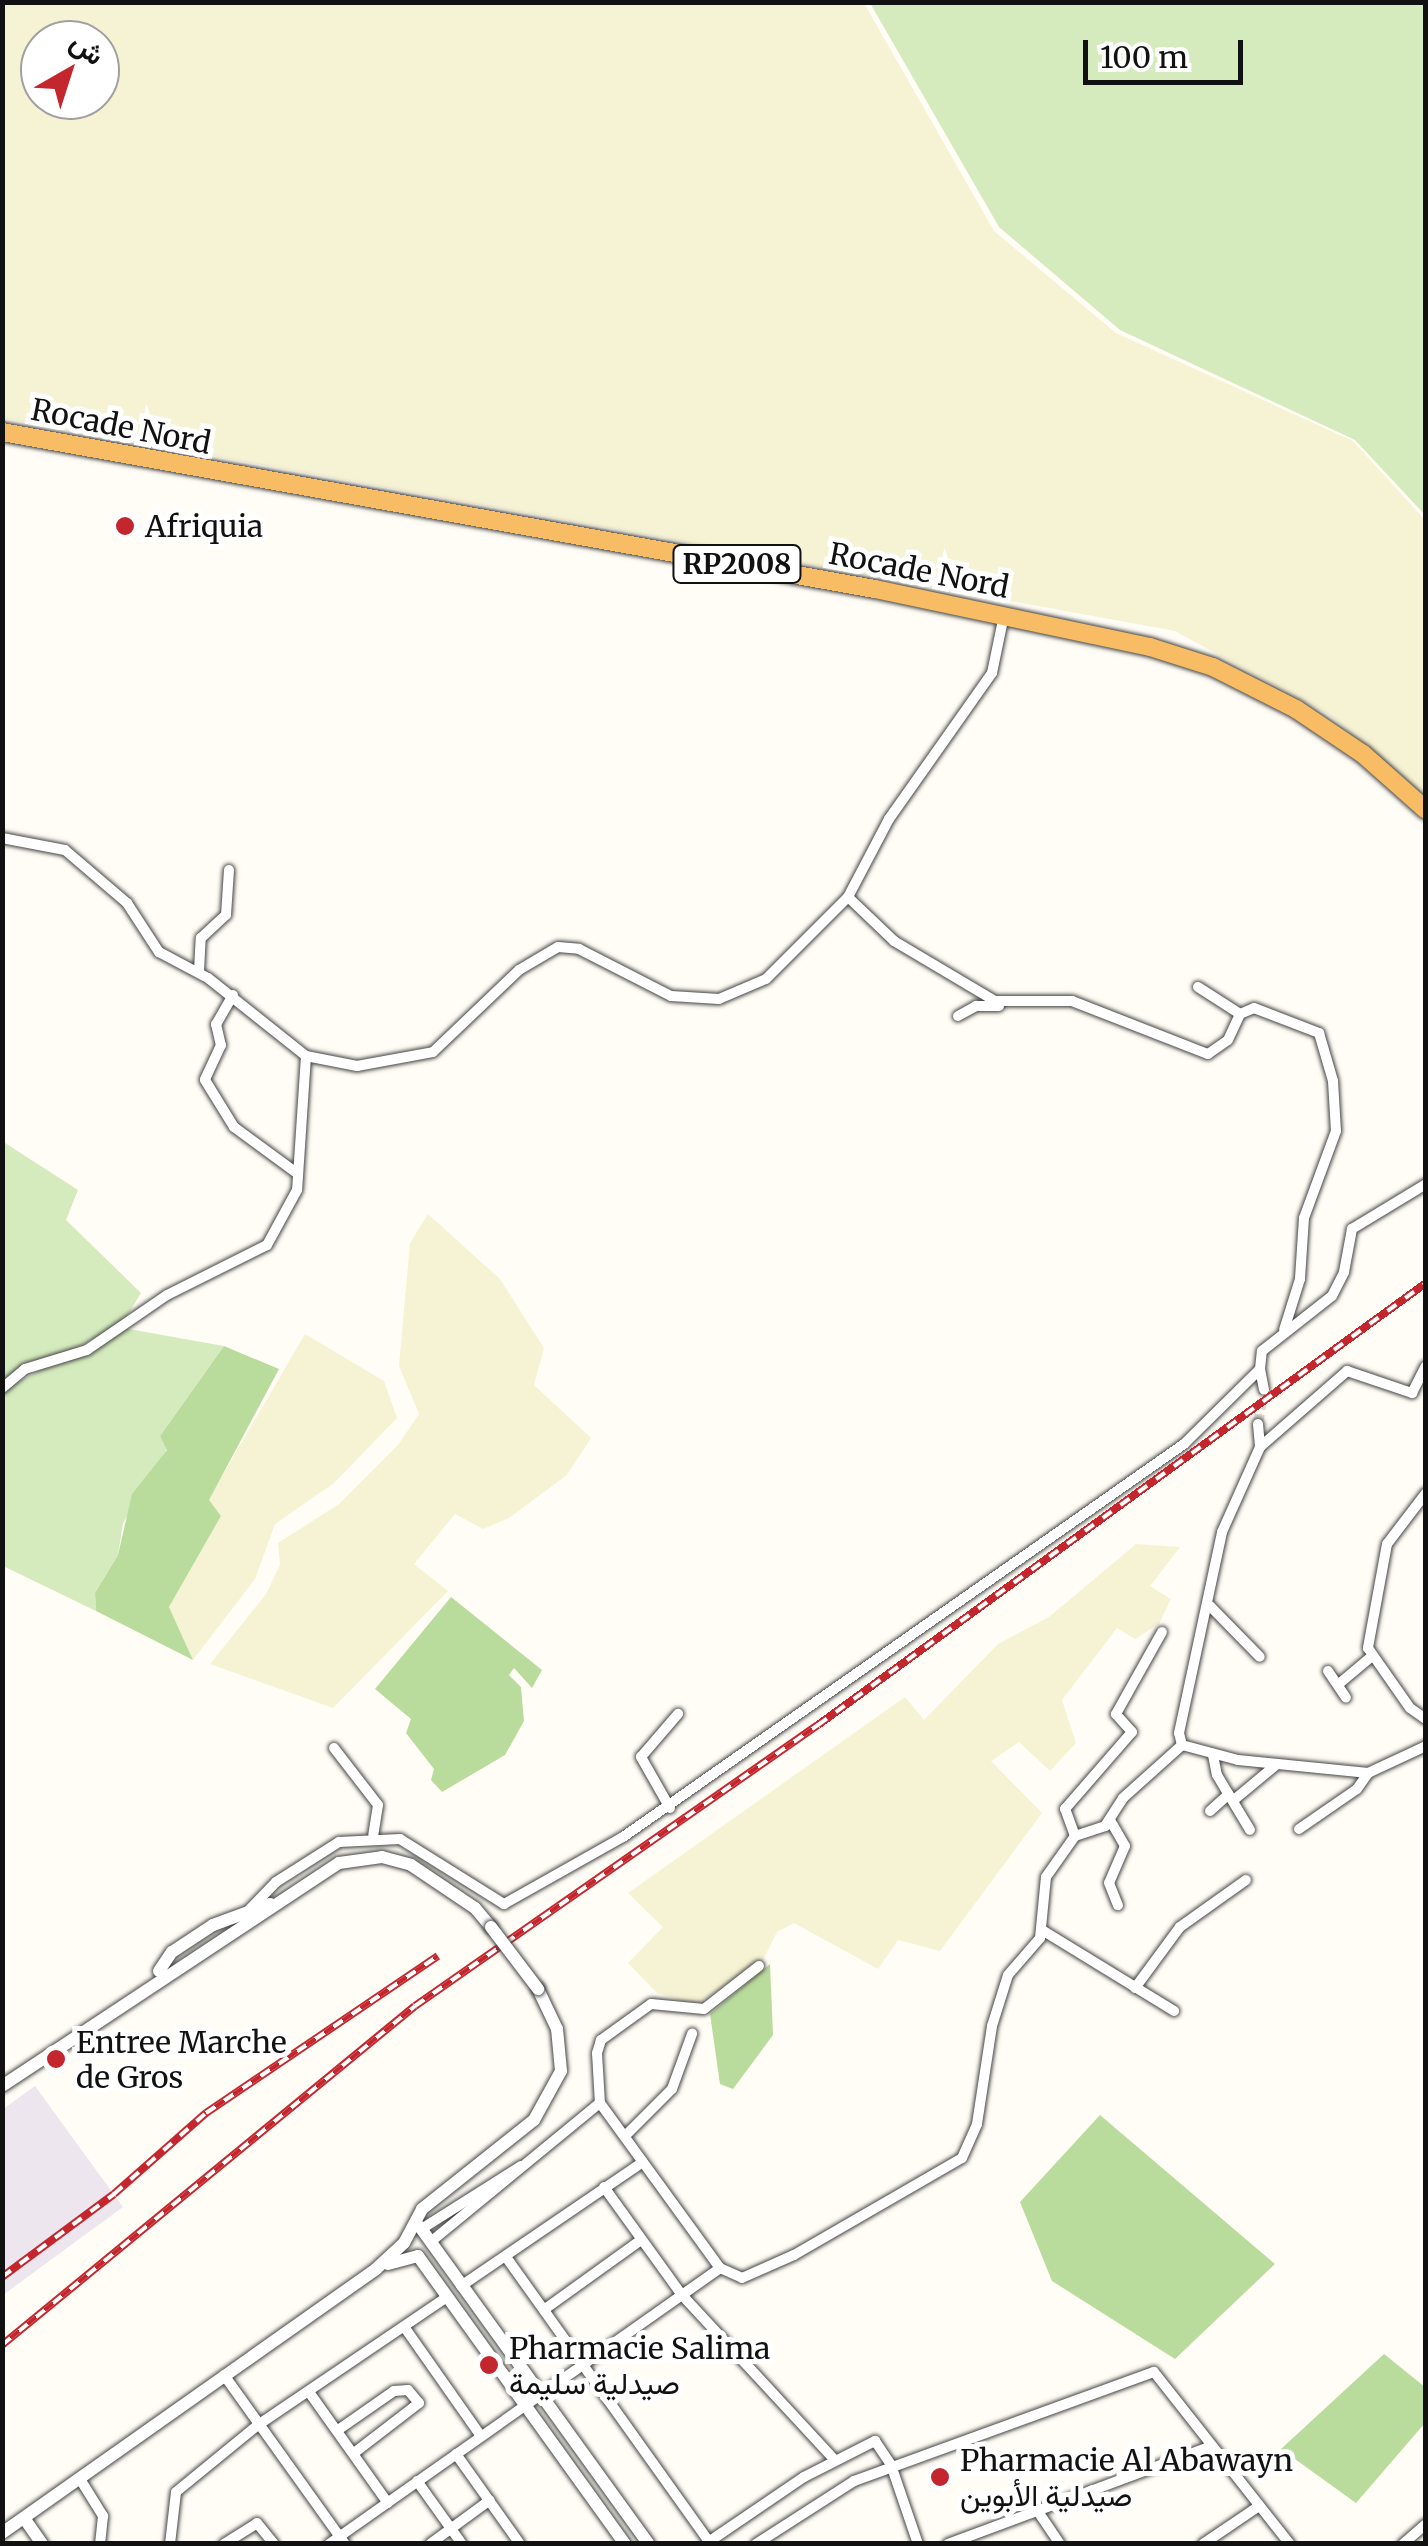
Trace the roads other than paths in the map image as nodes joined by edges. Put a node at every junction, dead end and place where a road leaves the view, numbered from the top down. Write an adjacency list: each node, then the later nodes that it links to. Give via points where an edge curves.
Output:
1 (2, 432): 2 (highway, Rocade Nord / RP2008)
2 (1004, 614): 3 (highway, Rocade Nord / RP2008, via 1188,658 1252,685 1351,745); 6 (street, via 992,673 889,818)
3 (1426, 810)
4 (2, 838): 7 (street, via 65,850 126,903 159,952)
5 (229, 870): 7 (street, via 226,915 201,938)
6 (848, 897): 10 (street, via 894,941 956,981); 13 (street, via 794,958 746,992 719,999 671,996 579,949 558,947 519,970 433,1052 357,1066)
7 (198, 971): 9 (street)
8 (1198, 987): 11 (street)
9 (233, 995): 13 (street); 14 (street, via 216,1024 220,1050 206,1080 234,1127)
10 (1011, 1004): 11 (street, via 1072,1001 1208,1054 1228,1040); 12 (street, via 976,1006)
11 (1240, 1014): 16 (street, via 1254,1008 1320,1032 1333,1081 1336,1131 1304,1218 1300,1279)
12 (958, 1016)
13 (306, 1056): 14 (street)
14 (298, 1174): 20 (street, via 289,1208 260,1252 166,1295 96,1345 25,1369)
15 (1426, 1184): 16 (street, via 1352,1229 1340,1284)
16 (1284, 1330): 18 (street, via 1262,1350)
17 (1426, 1366): 19 (street)
18 (1260, 1369): 21 (street); 41 (street, via 1184,1444)
19 (1422, 1381): 23 (street, via 1412,1393 1347,1371)
20 (2, 1388)
21 (1264, 1390)
22 (1258, 1424): 23 (street)
23 (1260, 1447): 25 (street, via 1222,1532 1207,1589)
24 (1426, 1493): 28 (street, via 1382,1557)
25 (1210, 1606): 27 (street); 34 (street, via 1179,1733)
26 (1162, 1632): 47 (street, via 1116,1714 1132,1732 1065,1809)
27 (1260, 1656)
28 (1371, 1656): 30 (street); 33 (street)
29 (1328, 1670): 30 (street)
30 (1340, 1683): 31 (street)
31 (1346, 1698)
32 (678, 1714): 41 (street, via 641,1757)
33 (1426, 1719)
34 (1182, 1745): 37 (street); 43 (street, via 1123,1798)
35 (1426, 1746): 39 (street)
36 (334, 1748): 46 (street, via 378,1805)
37 (1214, 1755): 38 (street); 40 (street)
38 (1276, 1764): 39 (street); 40 (street)
39 (1368, 1773): 44 (street, via 1358,1789)
40 (1232, 1797): 42 (street); 45 (street)
41 (670, 1808): 46 (street, via 504,1904 411,1843)
42 (1210, 1811)
43 (1110, 1820): 47 (street); 50 (street, via 1125,1846 1109,1884)
44 (1299, 1829)
45 (1250, 1830)
46 (372, 1836): 51 (street, via 339,1842 276,1882)
47 (1074, 1836): 52 (street, via 1046,1877)
48 (1246, 1880): 58 (street, via 1180,1927)
49 (275, 1903): 51 (street); 53 (street); 67 (street, bridge, via 339,1863 382,1857 411,1865 492,1927 538,1989 560,2050 553,2094 525,2129)
50 (1118, 1905)
51 (249, 1910): 53 (street); 54 (street)
52 (1042, 1930): 58 (street); 73 (street, via 1008,1975 990,2036 977,2124 962,2158 758,2275 742,2278)
53 (225, 1938): 55 (street)
54 (180, 1950): 55 (street); 56 (street)
55 (190, 1962): 56 (street, via 184,1970)
56 (171, 1966): 61 (street)
57 (759, 1966): 62 (street, via 704,2009 656,2001 601,2040)
58 (1134, 1988): 59 (street)
59 (1174, 2011)
60 (692, 2034): 63 (street, via 672,2089)
61 (2, 2086)
62 (600, 2103): 63 (street); 65 (street)
63 (626, 2135): 64 (street)
64 (643, 2162): 66 (street); 73 (street)
65 (522, 2165): 68 (street); 70 (street)
66 (604, 2187): 69 (street); 72 (street)
67 (442, 2196): 68 (street); 71 (street, via 415,2216)
68 (422, 2228): 70 (street); 71 (street)
69 (641, 2240): 75 (street); 77 (street)
70 (432, 2243): 71 (street); 74 (street)
71 (410, 2247): 76 (street); 80 (street)
72 (506, 2257): 74 (street); 77 (street)
73 (720, 2268): 75 (street)
74 (461, 2286): 82 (street)
75 (682, 2296): 79 (street); 90 (street)
76 (447, 2297): 78 (street); 83 (street)
77 (545, 2308): 79 (street)
78 (405, 2328): 81 (street); 86 (street)
79 (584, 2364): 82 (street); 103 (street)
80 (224, 2375): 84 (street); 92 (street)
81 (309, 2392): 84 (street); 85 (street)
82 (539, 2395): 83 (street); 114 (street)
83 (524, 2403): 86 (street); 113 (street)
84 (258, 2424): 102 (street); 107 (street, via 174,2495)
85 (338, 2430): 88 (street); 88 (street, via 394,2391 408,2390 419,2404)
86 (481, 2436): 89 (street)
87 (1209, 2447): 91 (street, via 1154,2372); 96 (street); 97 (street)
88 (354, 2453): 95 (street)
89 (456, 2454): 93 (street); 94 (street)
90 (835, 2460): 91 (street, via 875,2441); 103 (street)
91 (891, 2465): 115 (street, via 841,2488); 116 (street)
92 (80, 2479): 98 (street); 106 (street, via 103,2516)
93 (417, 2482): 95 (street); 100 (street)
94 (490, 2500): 100 (street); 112 (street)
95 (388, 2503): 102 (street)
96 (1258, 2506): 119 (street); 120 (street)
97 (1040, 2513): 117 (street); 118 (street)
98 (24, 2518): 101 (street); 105 (street)
99 (1426, 2524): 104 (street)
100 (452, 2529): 110 (street); 111 (street)
101 (3, 2539)
102 (338, 2541)
103 (709, 2543)
104 (1407, 2543)
105 (42, 2544)
106 (100, 2544)
107 (170, 2544)
108 (224, 2544): 109 (street, via 256,2522)
109 (274, 2544)
110 (430, 2544)
111 (462, 2544)
112 (520, 2544)
113 (625, 2544)
114 (649, 2544)
115 (756, 2544)
116 (918, 2544)
117 (948, 2544)
118 (1060, 2544)
119 (1203, 2544)
120 (1290, 2544)

